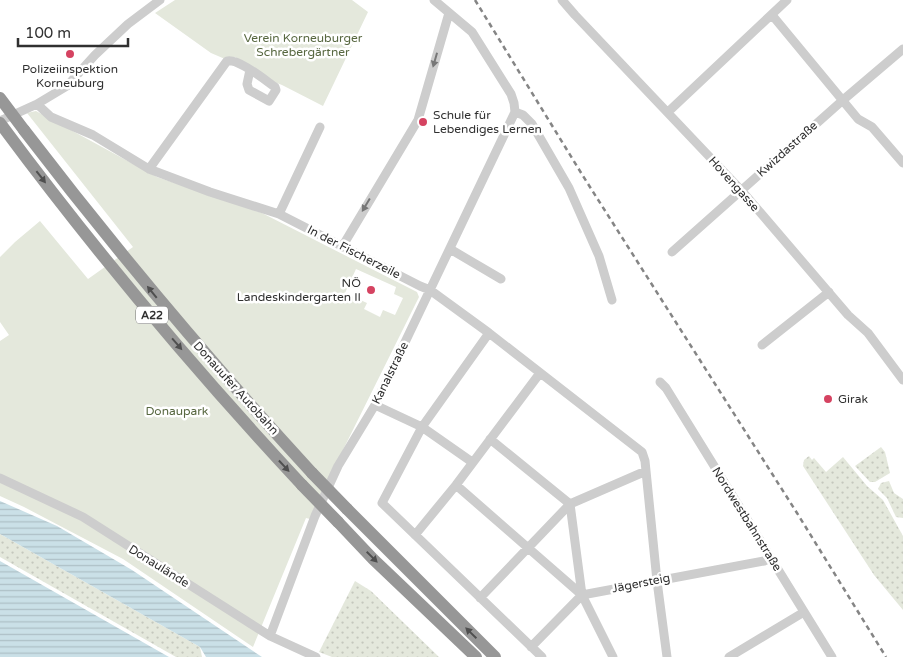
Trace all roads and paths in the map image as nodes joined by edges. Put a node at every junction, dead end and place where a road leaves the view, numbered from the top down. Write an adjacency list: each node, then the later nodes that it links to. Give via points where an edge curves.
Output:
1 (160, 0): 5 (street)
2 (434, 0): 6 (street)
3 (562, 0): 14 (street, Hovengasse)
4 (787, 0): 7 (street)
5 (148, 3): 12 (street, via 67,86)
6 (449, 13): 13 (street, via 477,39 511,94); 21 (street, one-way to 21, via 418,120)
7 (772, 15): 11 (street); 14 (street)
8 (903, 49): 11 (street, Kwizdastraße)
9 (250, 70): 18 (street, via 234,60 227,61)
10 (0, 98): 52 (highway, Donauufer Autobahn / A22, one-way to 10, bridge, via 312,473 164,306)
11 (843, 100): 17 (street); 19 (street, Kwizdastraße)
12 (37, 104): 15 (street); 18 (street, In der Fischerzeile, via 51,117 93,135)
13 (515, 112): 22 (street, Kanalstraße); 27 (street, via 532,124 569,188 596,250)
14 (668, 112): 19 (street, Hovengasse)
15 (0, 122): 51 (highway, Donauufer Autobahn / A22, one-way to 51, bridge, via 150,312 302,485 373,559)
16 (320, 127): 20 (street)
17 (903, 163)
18 (149, 169): 20 (street, In der Fischerzeile)
19 (741, 190): 23 (street, Kwizdastraße); 26 (street, Hovengasse)
20 (279, 214): 21 (street, In der Fischerzeile)
21 (342, 247): 25 (street, In der Fischerzeile)
22 (450, 249): 24 (street); 25 (street, Kanalstraße)
23 (672, 252)
24 (501, 279)
25 (430, 290): 28 (street, In der Fischerzeile); 33 (street, Kanalstraße)
26 (828, 292): 29 (street); 31 (street, Hovengasse, via 868,333)
27 (612, 300)
28 (489, 333): 30 (street, In der Fischerzeile); 34 (street)
29 (762, 345)
30 (540, 373): 35 (street); 37 (street, In der Fischerzeile, via 642,452)
31 (902, 377)
32 (660, 382): 43 (street, Nordwestbahnstraße)
33 (375, 404): 34 (street); 48 (street, Kanalstraße, via 338,466 315,516)
34 (422, 427): 36 (street); 41 (street, via 382,503)
35 (490, 439): 36 (street); 40 (street)
36 (472, 462): 39 (street)
37 (646, 471): 40 (street); 44 (street)
38 (0, 478): 48 (street, Donaulände, via 83,517)
39 (456, 485): 41 (street); 42 (street)
40 (570, 504): 42 (street); 45 (street)
41 (415, 535): 46 (street)
42 (529, 548): 45 (street); 46 (street)
43 (771, 558): 44 (street, Jägersteig); 47 (street, Nordwestbahnstraße)
44 (658, 580): 45 (street, Jägersteig); 55 (street)
45 (582, 594): 49 (street); 54 (street)
46 (480, 598): 49 (street)
47 (804, 612): 56 (street); 57 (street, Nordwestbahnstraße)
48 (270, 636): 50 (street, Donaulände)
49 (532, 647): 53 (street)
50 (316, 657)
51 (476, 657)
52 (495, 657)
53 (542, 657)
54 (613, 657)
55 (667, 657)
56 (729, 657)
57 (832, 657)

